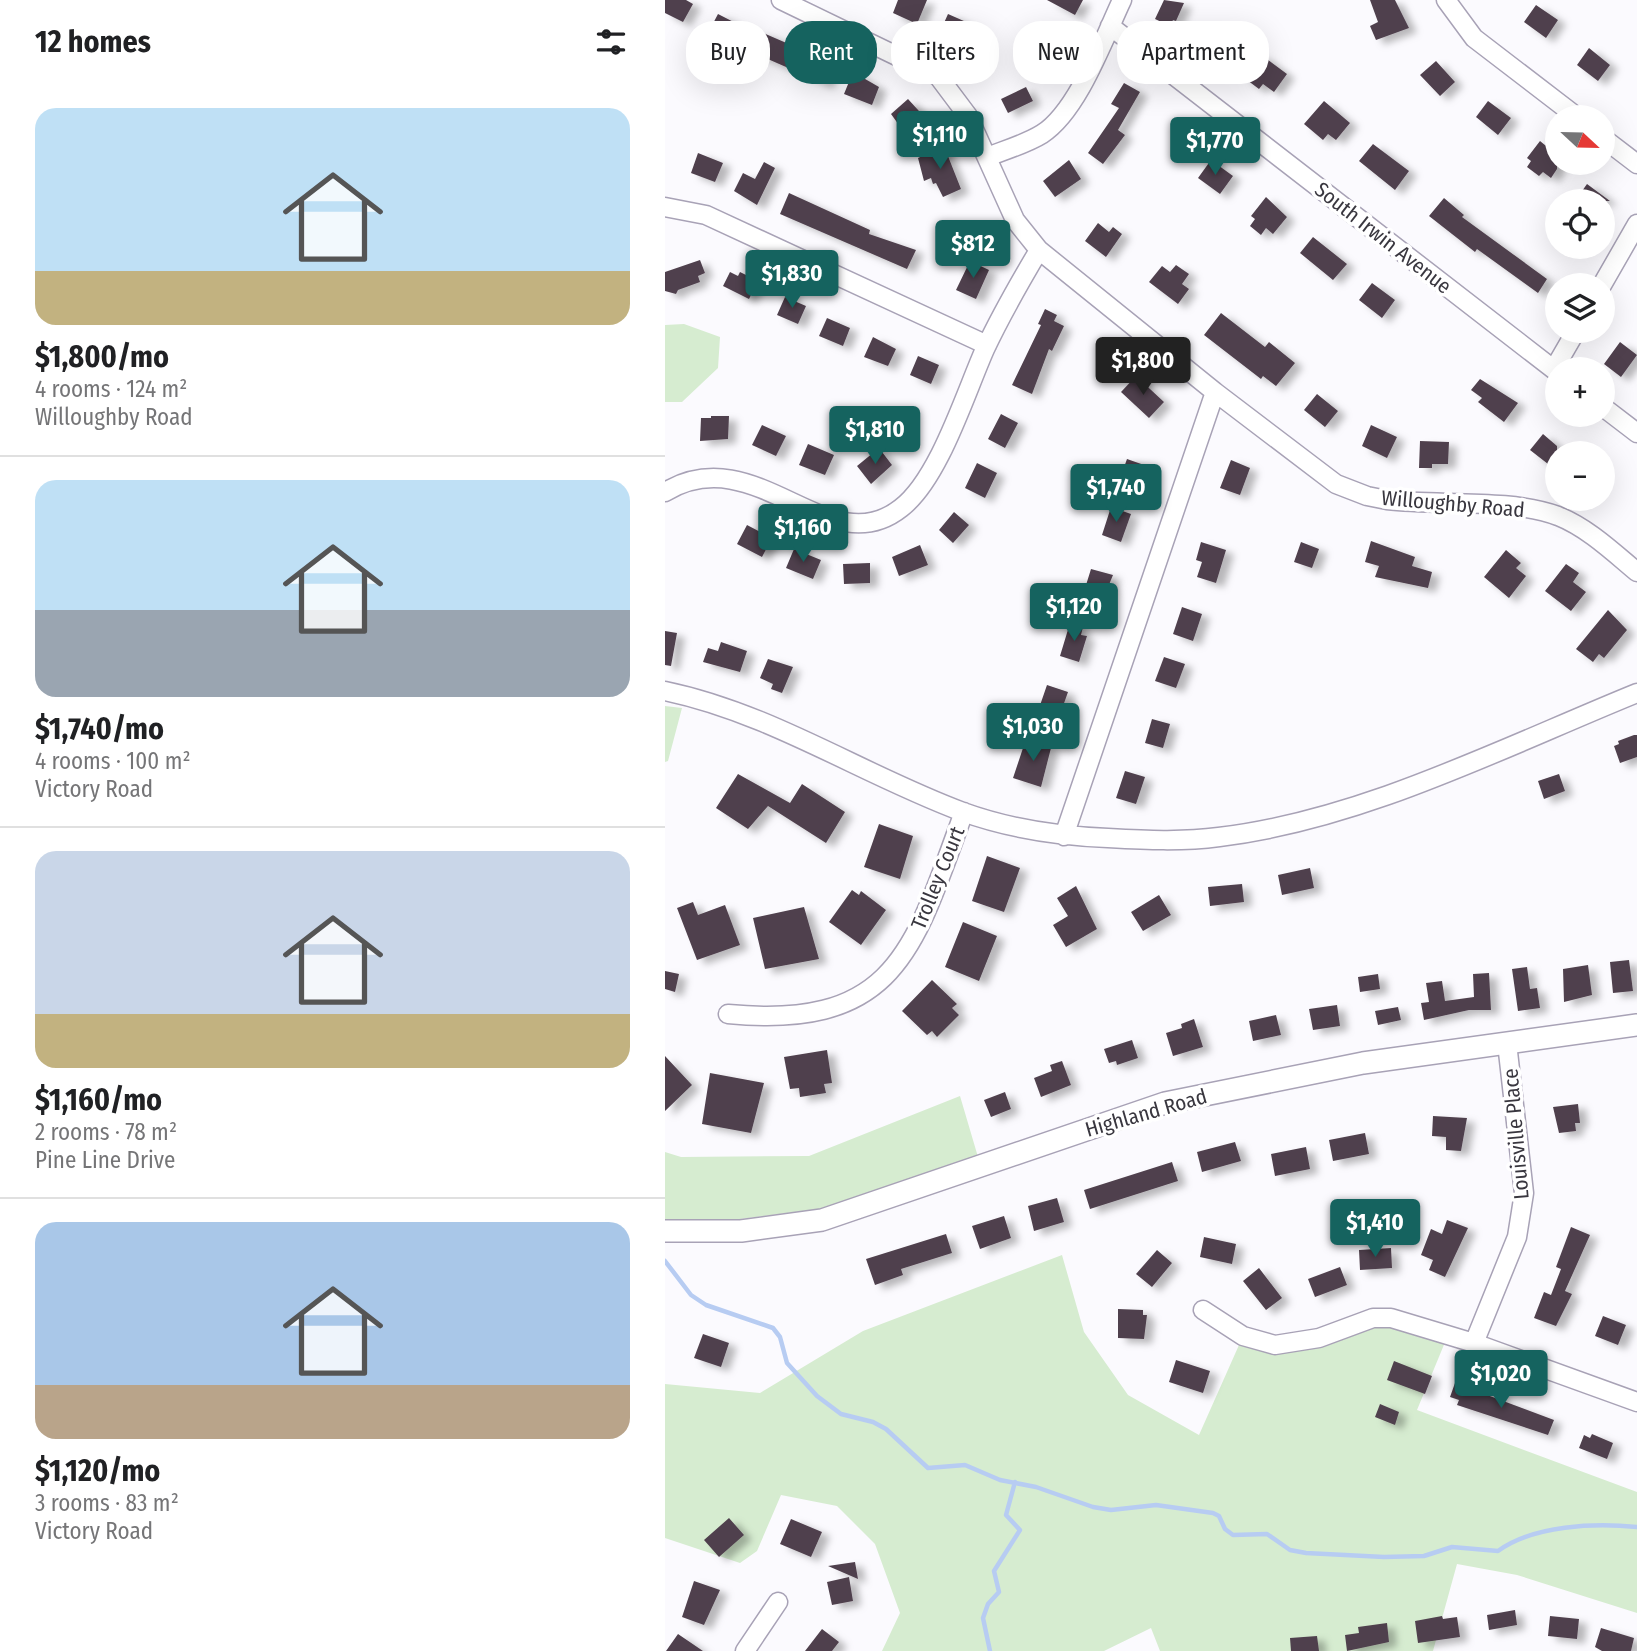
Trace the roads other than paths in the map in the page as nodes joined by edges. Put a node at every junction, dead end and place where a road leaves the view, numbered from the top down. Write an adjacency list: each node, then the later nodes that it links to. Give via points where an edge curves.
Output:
1 (781, 0): 7 (street, Willoughby Road, via 938,75 963,107)
2 (1122, 0): 4 (street)
3 (1446, 0): 5 (street, via 1474,38)
4 (1109, 26): 7 (street, via 1055,124 1029,141); 14 (street, South Irwin Avenue)
5 (1561, 105)
6 (1615, 147): 8 (street)
7 (988, 157): 11 (street, Willoughby Road, via 1015,220)
8 (1637, 164)
9 (665, 207): 13 (street, via 706,215)
10 (1637, 224): 12 (street)
11 (1039, 250): 13 (street); 15 (street, Willoughby Road)
12 (1609, 273)
13 (987, 345): 18 (street, via 926,480 908,503 888,517 862,523 834,520 751,484 717,476 686,481)
14 (1545, 363)
15 (1215, 392): 19 (street, Willoughby Road, via 1350,491 1387,500 1515,508 1558,516 1597,539); 23 (street)
16 (1615, 416): 17 (street)
17 (1637, 433)
18 (665, 492)
19 (1637, 572)
20 (665, 691): 22 (street, via 777,728)
21 (1637, 693): 23 (street, via 1323,817 1208,838 1163,841)
22 (964, 812): 23 (street); 24 (street, Trolley Court, via 923,921 903,954 877,983 826,1011 770,1018)
23 (1065, 836)
24 (728, 1014)
25 (1637, 1025): 26 (street, Highland Road)
26 (1507, 1043): 27 (street, Highland Road, via 1363,1063 1165,1103 822,1220 741,1231); 29 (street, Louisville Place, via 1524,1193 1517,1237)
27 (665, 1231)
28 (1203, 1310): 29 (street, via 1243,1336 1275,1345 1319,1338 1373,1318 1391,1318)
29 (1474, 1343): 30 (street)
30 (1637, 1402)
31 (778, 1602): 32 (street)
32 (745, 1651)

